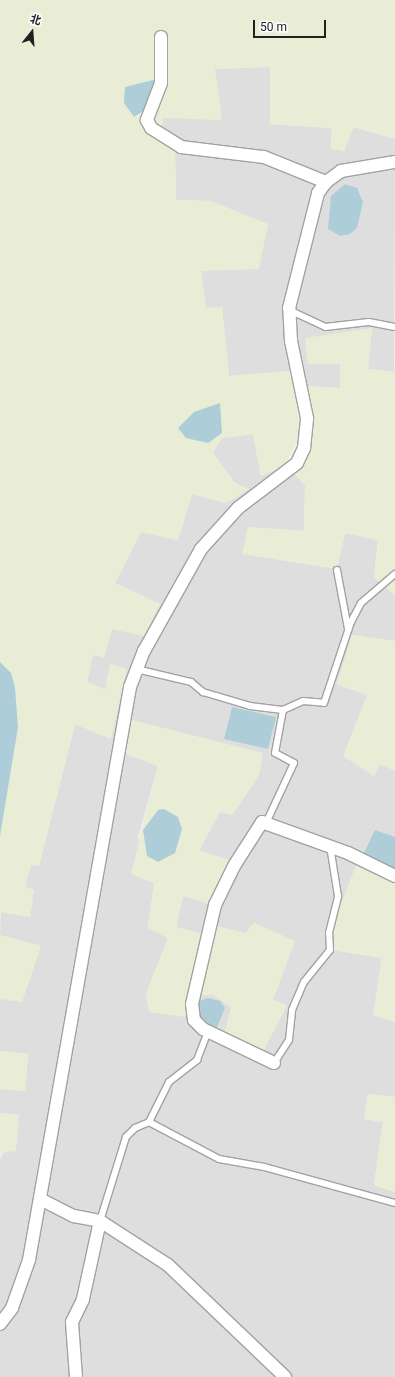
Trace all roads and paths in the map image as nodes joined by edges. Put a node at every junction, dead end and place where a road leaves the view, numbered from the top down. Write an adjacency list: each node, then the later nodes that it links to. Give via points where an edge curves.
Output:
1 (161, 37): 3 (street, via 161,83 147,120 151,128 181,147 264,157)
2 (395, 162): 3 (street, via 342,172)
3 (326, 182): 4 (street, via 316,200)
4 (289, 310): 5 (lane, via 325,327 369,322); 9 (street, via 291,341 307,418 303,452 297,463 238,508 209,538 183,578)
5 (395, 327)
6 (337, 570): 8 (lane)
7 (395, 574): 8 (lane, via 361,603)
8 (348, 629): 10 (lane, via 324,703 303,701)
9 (136, 669): 10 (lane, via 191,682 203,692 250,706); 17 (street, via 122,717)
10 (283, 710): 11 (lane, via 275,753 294,763)
11 (266, 823): 12 (street); 14 (street, via 262,822 234,866 211,919 192,1004 194,1020)
12 (330, 846): 13 (street); 15 (lane, via 338,896 329,933 330,950 306,978 292,1010 289,1040)
13 (395, 876)
14 (208, 1032): 15 (street); 16 (lane, via 197,1060 169,1082)
15 (274, 1063)
16 (149, 1122): 18 (lane, via 219,1159 264,1168); 19 (lane, via 135,1128 126,1137)
17 (40, 1199): 19 (street, via 74,1216); 20 (street, via 25,1275 12,1308)
18 (395, 1203)
19 (100, 1221): 21 (street, via 83,1299 72,1322); 22 (street, via 168,1265)
20 (0, 1324)
21 (76, 1377)
22 (285, 1377)

